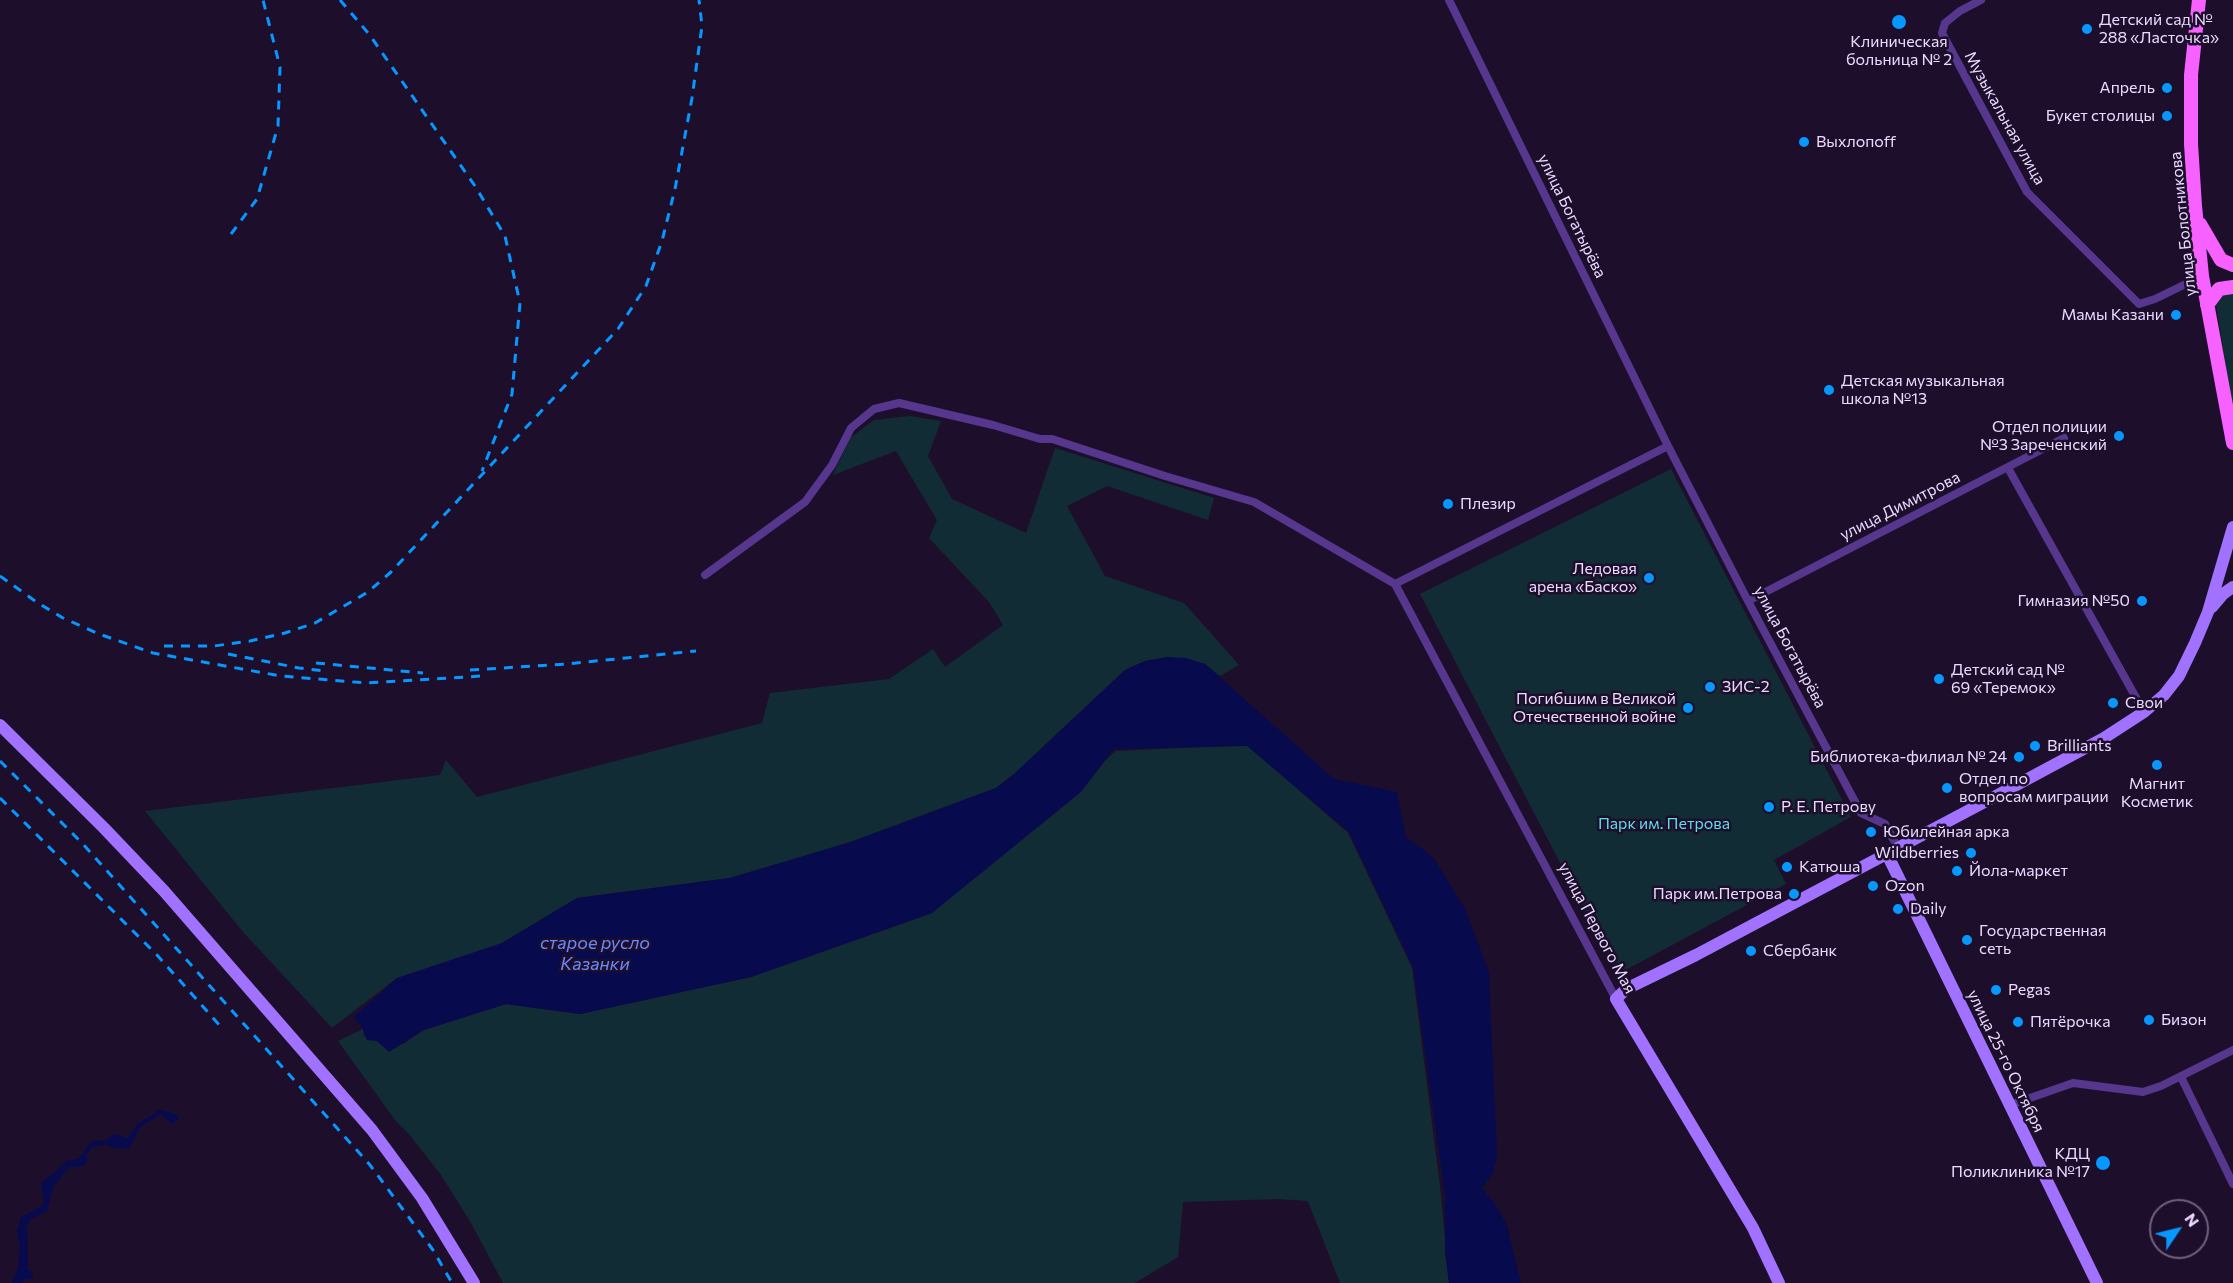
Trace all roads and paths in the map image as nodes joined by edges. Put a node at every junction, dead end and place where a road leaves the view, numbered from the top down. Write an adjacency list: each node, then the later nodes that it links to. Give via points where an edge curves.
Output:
1 (1449, 0): 11 (street, улица Богатырёва)
2 (1981, 0): 6 (street, Музыкальная улица, via 1945,23 1942,33 2027,192 2139,304)
3 (2199, 0): 4 (main road, улица Болотникова, via 2191,75)
4 (2196, 217): 5 (main road, via 2221,260); 6 (main road, улица Болотникова)
5 (2233, 265)
6 (2202, 276): 8 (main road, улица Болотникова)
7 (2233, 287): 8 (main road, via 2219,289)
8 (2207, 305): 10 (main road, улица Болотникова)
9 (2064, 438): 12 (street, улица Димитрова)
10 (2233, 443)
11 (1668, 446): 15 (street); 17 (street, улица Богатырёва)
12 (2008, 468): 17 (street, улица Димитрова); 19 (street)
13 (2233, 527): 18 (street)
14 (705, 575): 15 (street, via 805,502 832,465 851,428 874,409 899,403 1052,439 1254,502)
15 (1395, 584): 24 (street, улица Первого Мая)
16 (2233, 587): 18 (street)
17 (1748, 600): 23 (street, улица Богатырёва, via 1861,813 1885,824)
18 (2208, 612): 19 (street, via 2179,676)
19 (2144, 712): 23 (street, via 2104,738)
20 (0, 725): 22 (street)
21 (0, 732): 22 (street)
22 (44, 769): 29 (street, via 171,899 372,1130 422,1198)
23 (1892, 851): 24 (street, via 1626,989); 27 (street, улица 25-го Октября)
24 (1616, 999): 30 (street, улица Первого Мая, via 1753,1228)
25 (2233, 1050): 26 (street)
26 (2181, 1077): 27 (street, via 2143,1092 2073,1083); 28 (street)
27 (2010, 1105): 31 (street, улица 25-го Октября)
28 (2233, 1184)
29 (474, 1283)
30 (1779, 1283)
31 (2097, 1283)

